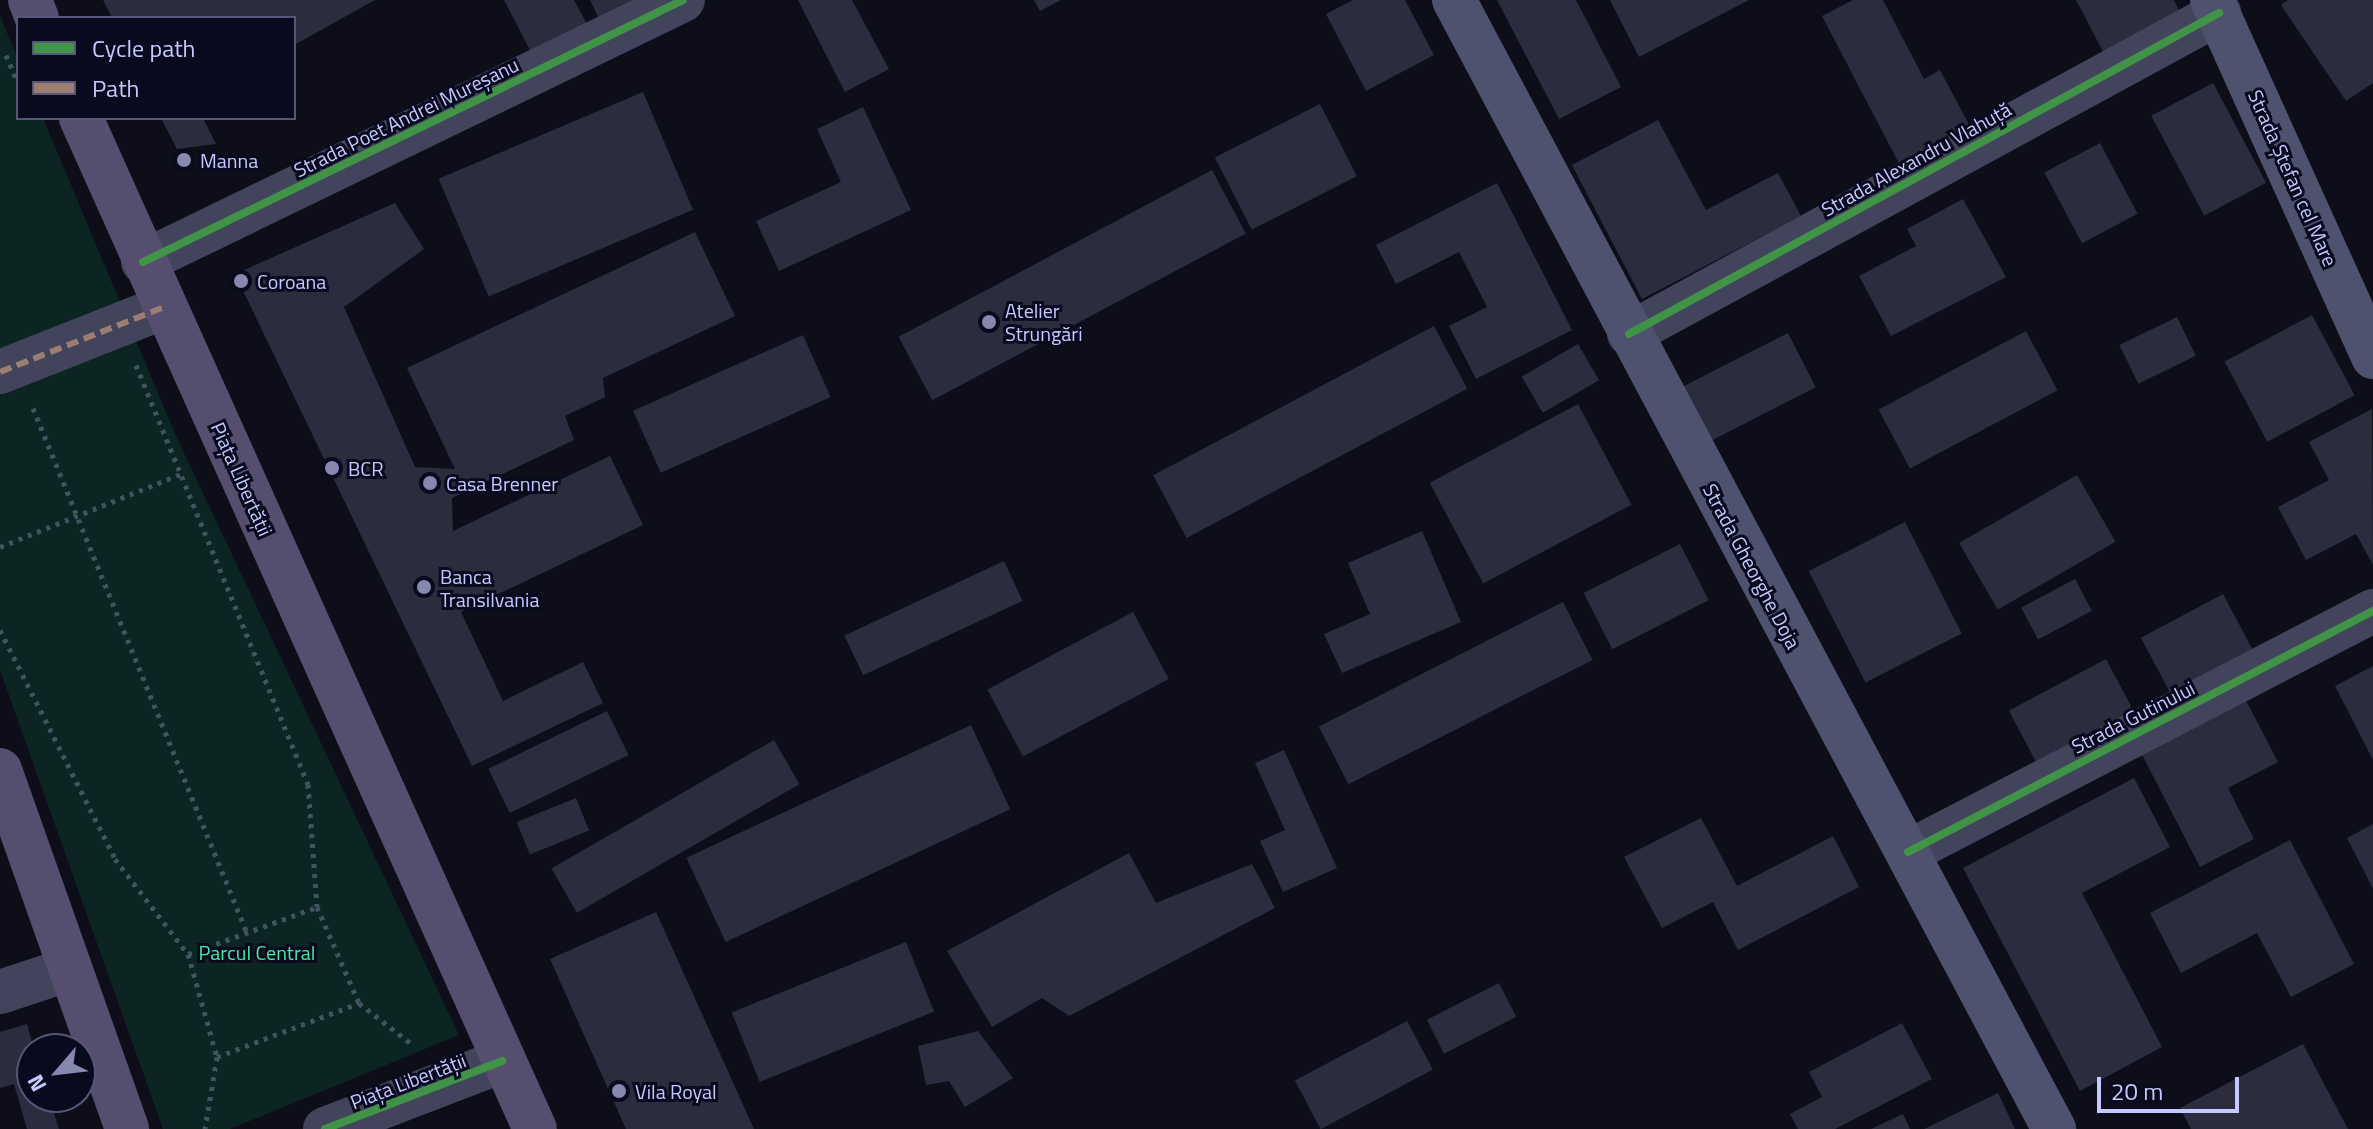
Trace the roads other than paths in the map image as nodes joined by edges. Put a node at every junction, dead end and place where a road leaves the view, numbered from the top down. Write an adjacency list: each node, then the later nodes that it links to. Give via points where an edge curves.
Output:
1 (683, 0): 5 (street, Strada Poet Andrei Mureșanu)
2 (1454, 0): 7 (main road, Strada Gheorghe Doja)
3 (2215, 6): 7 (street, Strada Alexandru Vlahuță); 8 (main road, Strada Ștefan cel Mare)
4 (82, 120): 5 (main road, Piața Libertății)
5 (143, 262): 6 (main road, Piața Libertății)
6 (164, 307): 9 (street); 15 (main road, Piața Libertății)
7 (1629, 334): 12 (main road, Strada Gheorghe Doja)
8 (2373, 357)
9 (8, 369)
10 (2373, 611): 12 (street, Strada Gutinului)
11 (0, 770): 13 (main road)
12 (1908, 852): 19 (main road, Strada Gheorghe Doja)
13 (70, 969): 14 (street); 16 (main road)
14 (0, 992)
15 (502, 1061): 17 (street, Piața Libertății); 18 (main road)
16 (127, 1129)
17 (325, 1129)
18 (535, 1129)
19 (2054, 1129)

